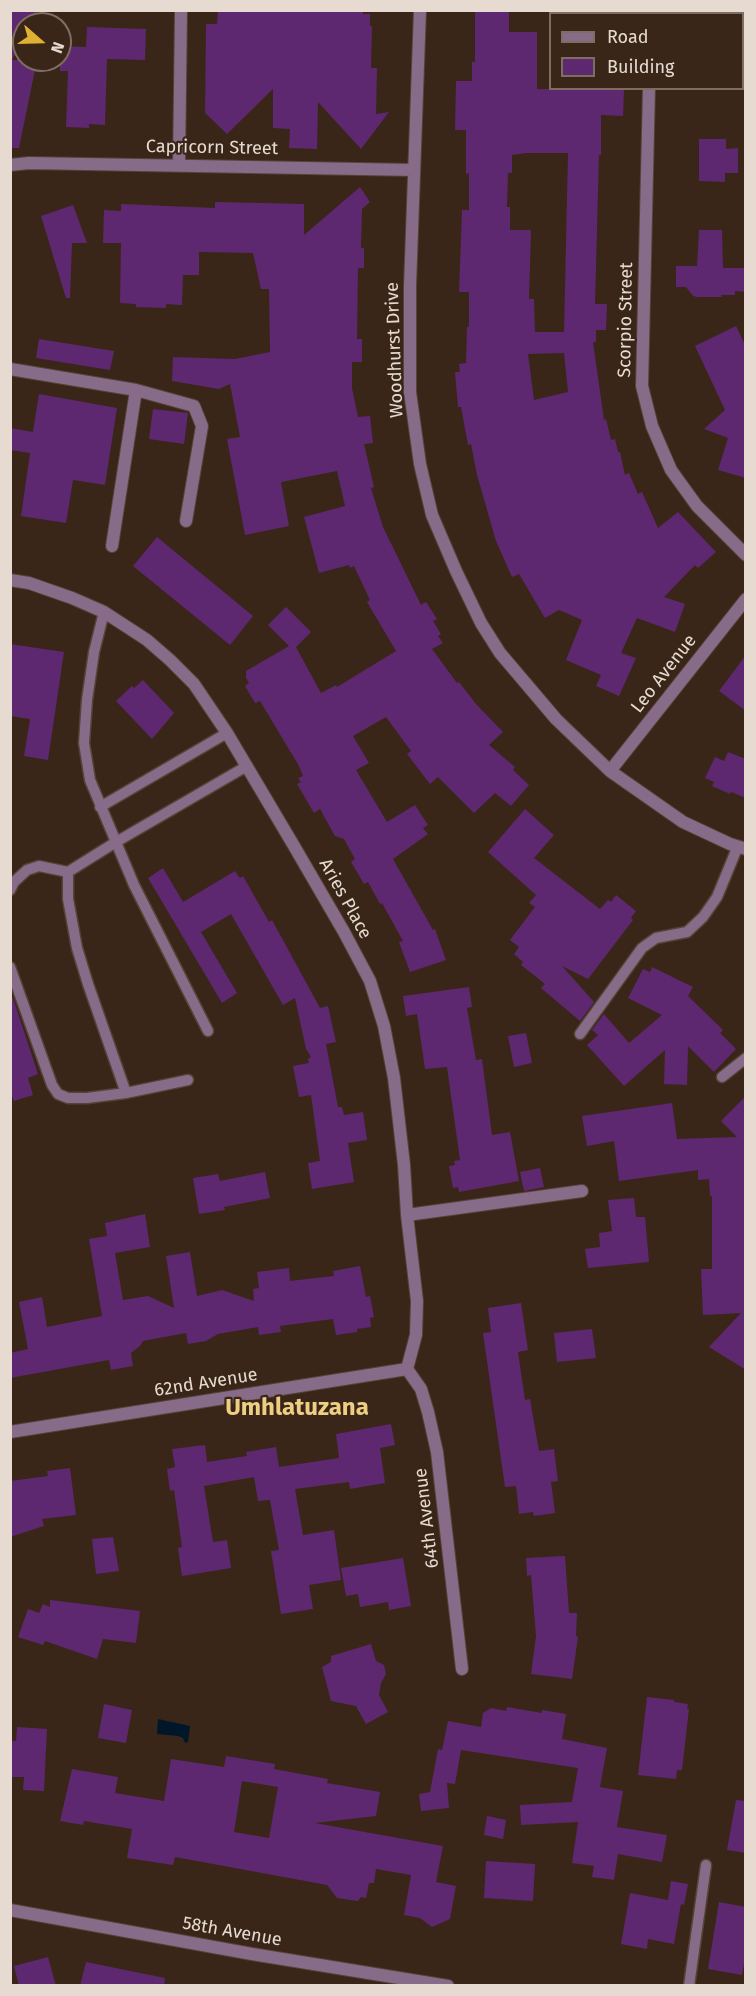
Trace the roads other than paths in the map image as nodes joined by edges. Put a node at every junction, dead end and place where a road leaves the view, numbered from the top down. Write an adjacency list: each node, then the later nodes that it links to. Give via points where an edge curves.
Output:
1 (181, 10): 5 (street)
2 (420, 10): 6 (street, Woodhurst Drive)
3 (649, 90): 11 (street, Scorpio Street, via 642,386 652,426 671,470 697,506)
4 (10, 165): 5 (street, Capricorn Street)
5 (179, 165): 6 (street, Capricorn Street)
6 (414, 170): 17 (street, Woodhurst Drive, via 410,392 432,515 471,602 500,653 556,718)
7 (10, 369): 8 (street)
8 (136, 390): 9 (street, via 186,402 198,414 202,426); 10 (street)
9 (186, 521)
10 (112, 546)
11 (746, 555)
12 (10, 580): 14 (street, Aries Place, via 29,583)
13 (746, 599): 17 (street, Leo Avenue)
14 (104, 612): 15 (street, Aries Place, via 170,660 194,684); 18 (lane, via 94,652 84,743 90,780)
15 (227, 733): 16 (street, Aries Place); 18 (lane)
16 (247, 766): 19 (lane); 31 (street, Aries Place, via 370,981 394,1078)
17 (610, 771): 20 (street, Woodhurst Drive, via 683,822)
18 (100, 807): 19 (lane)
19 (116, 842): 21 (lane); 24 (lane)
20 (742, 847): 25 (lane, via 704,916 687,932 656,938 642,948)
21 (68, 872): 22 (lane, via 39,866 27,870); 29 (lane, via 68,899 77,948)
22 (10, 891)
23 (10, 968): 29 (lane, via 58,1094 87,1098)
24 (208, 1031)
25 (580, 1034)
26 (746, 1058): 27 (lane)
27 (722, 1077)
28 (188, 1080): 29 (lane)
29 (126, 1094)
30 (582, 1191): 31 (street)
31 (407, 1215): 32 (street, Aries Place, via 417,1301 416,1335)
32 (407, 1369): 33 (street, 62nd Avenue); 34 (street, 64th Avenue, via 421,1389 437,1452)
33 (10, 1432)
34 (462, 1669)
35 (706, 1865): 38 (lane)
36 (10, 1910): 37 (street, 58th Avenue)
37 (448, 1986)
38 (688, 1986)

